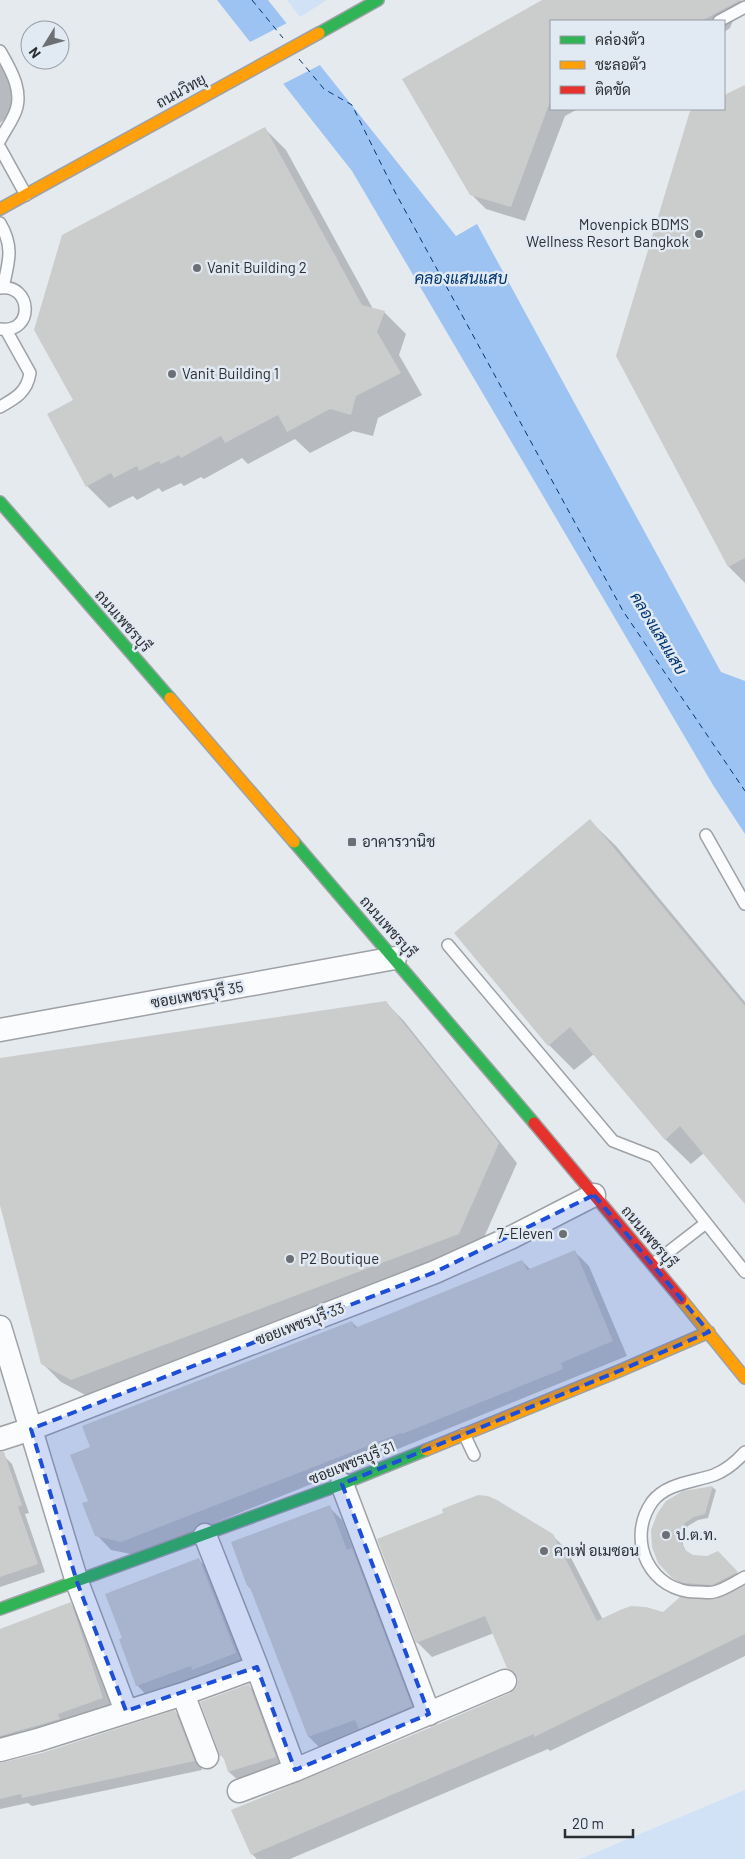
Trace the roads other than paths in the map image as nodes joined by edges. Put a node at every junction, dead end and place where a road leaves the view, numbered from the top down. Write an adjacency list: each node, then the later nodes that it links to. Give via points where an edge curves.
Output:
1 (378, 0): 7 (street, ถนนวิทยุ)
2 (745, 7): 3 (lane)
3 (721, 20)
4 (0, 51): 5 (lane, via 14,73 18,93 15,113)
5 (0, 140)
6 (0, 148): 7 (lane)
7 (26, 195): 8 (street, ถนนวิทยุ)
8 (0, 209)
9 (0, 223): 10 (lane, via 10,246)
10 (2, 288): 11 (lane, via 10,288 22,297 25,311 19,324)
11 (3, 330): 12 (lane, via 30,373 26,388 17,398)
12 (0, 407)
13 (0, 502): 17 (street, ถนนเพชรบุรี)
14 (706, 835): 15 (lane)
15 (745, 904)
16 (448, 945): 20 (lane, via 613,1141 654,1158)
17 (395, 958): 18 (street, ซอยเพชรบุรี 35); 19 (street, ถนนเพชรบุรี)
18 (0, 1030)
19 (594, 1195): 21 (street, ถนนเพชรบุรี); 26 (street, ซอยเพชรบุรี 33, via 512,1238 435,1272)
20 (706, 1223): 21 (lane); 22 (lane)
21 (653, 1264): 24 (street, ถนนเพชรบุรี)
22 (745, 1272)
23 (0, 1327): 26 (street)
24 (709, 1332): 25 (street, ถนนเพชรบุรี, via 735,1358); 27 (street, ซอยเพชรบุรี 31)
25 (745, 1378)
26 (31, 1429): 28 (street, ซอยเพชรบุรี 33); 34 (street)
27 (464, 1434): 30 (lane); 31 (street, ซอยเพชรบุรี 31)
28 (0, 1439)
29 (745, 1452): 33 (lane, via 716,1474 665,1491 653,1501 640,1532 649,1566 670,1586 692,1592 714,1592)
30 (474, 1455)
31 (342, 1484): 32 (street, ซอยเพชรบุรี 31); 40 (street)
32 (204, 1535): 34 (street, ซอยเพชรบุรี 31); 36 (street)
33 (745, 1577)
34 (77, 1582): 35 (street, ซอยเพชรบุรี 31); 39 (street)
35 (0, 1609)
36 (257, 1666): 38 (street); 43 (street)
37 (505, 1681): 40 (street)
38 (182, 1694): 39 (street); 42 (street)
39 (126, 1711): 41 (street)
40 (428, 1714): 43 (street)
41 (0, 1750)
42 (207, 1757)
43 (295, 1770): 44 (street)
44 (239, 1791)

